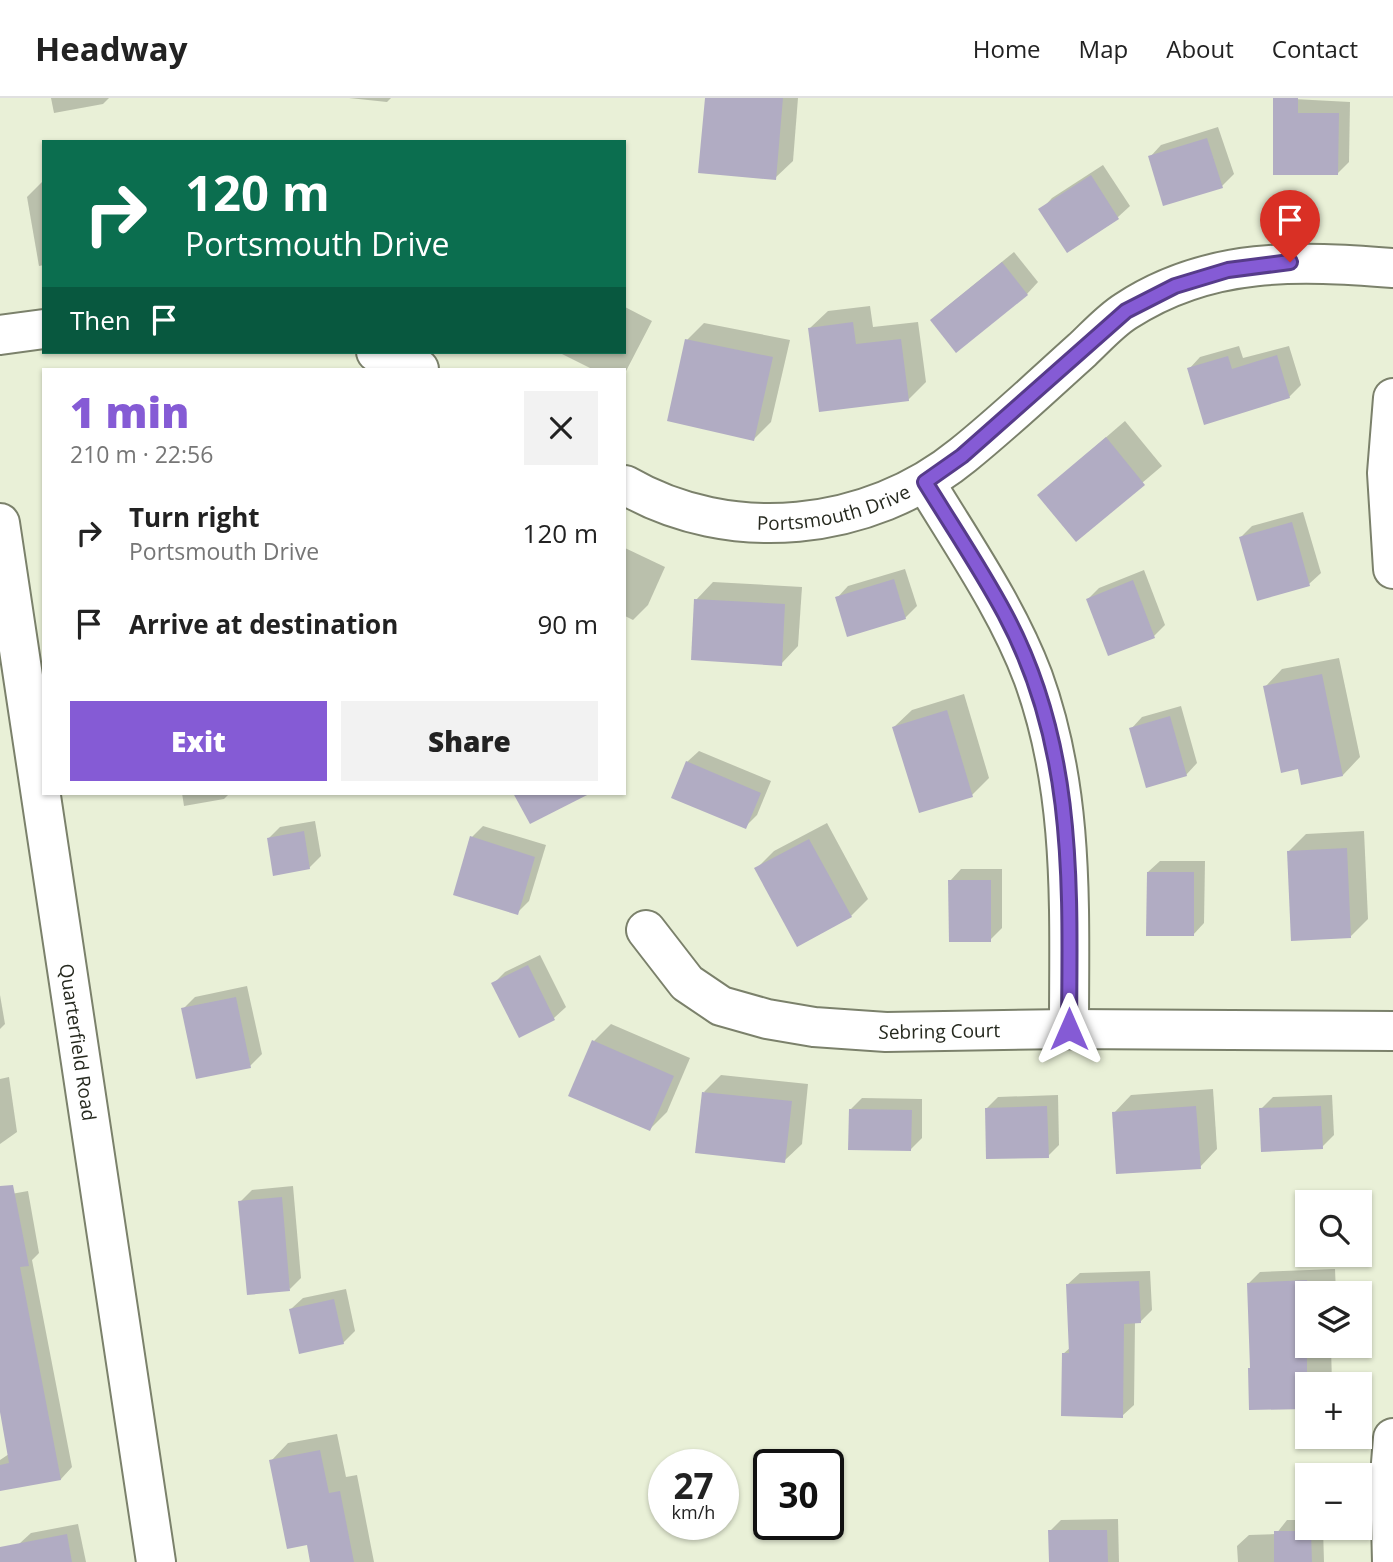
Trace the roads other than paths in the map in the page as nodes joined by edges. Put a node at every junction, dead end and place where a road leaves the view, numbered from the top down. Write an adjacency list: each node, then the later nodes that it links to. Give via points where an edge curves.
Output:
1 (1393, 268): 7 (street, Portsmouth Drive, via 1269,262 1175,286 1126,311 962,456)
2 (42, 329): 3 (street)
3 (0, 335)
4 (381, 354): 5 (street)
5 (416, 368)
6 (1393, 398): 10 (street, via 1387,473)
7 (925, 482): 8 (street, Portsmouth Drive, via 832,518 788,524 743,523 692,512); 12 (street, via 1006,615 1033,677 1053,742 1067,832)
8 (626, 486)
9 (0, 523): 15 (street, Quarterfield Road)
10 (1393, 569)
11 (646, 930): 12 (street, Sebring Court, via 687,983 721,1006 766,1019 886,1032)
12 (1069, 1029): 13 (street, Sebring Court)
13 (1393, 1031)
14 (1393, 1438): 16 (street)
15 (156, 1562)
16 (1392, 1562)

